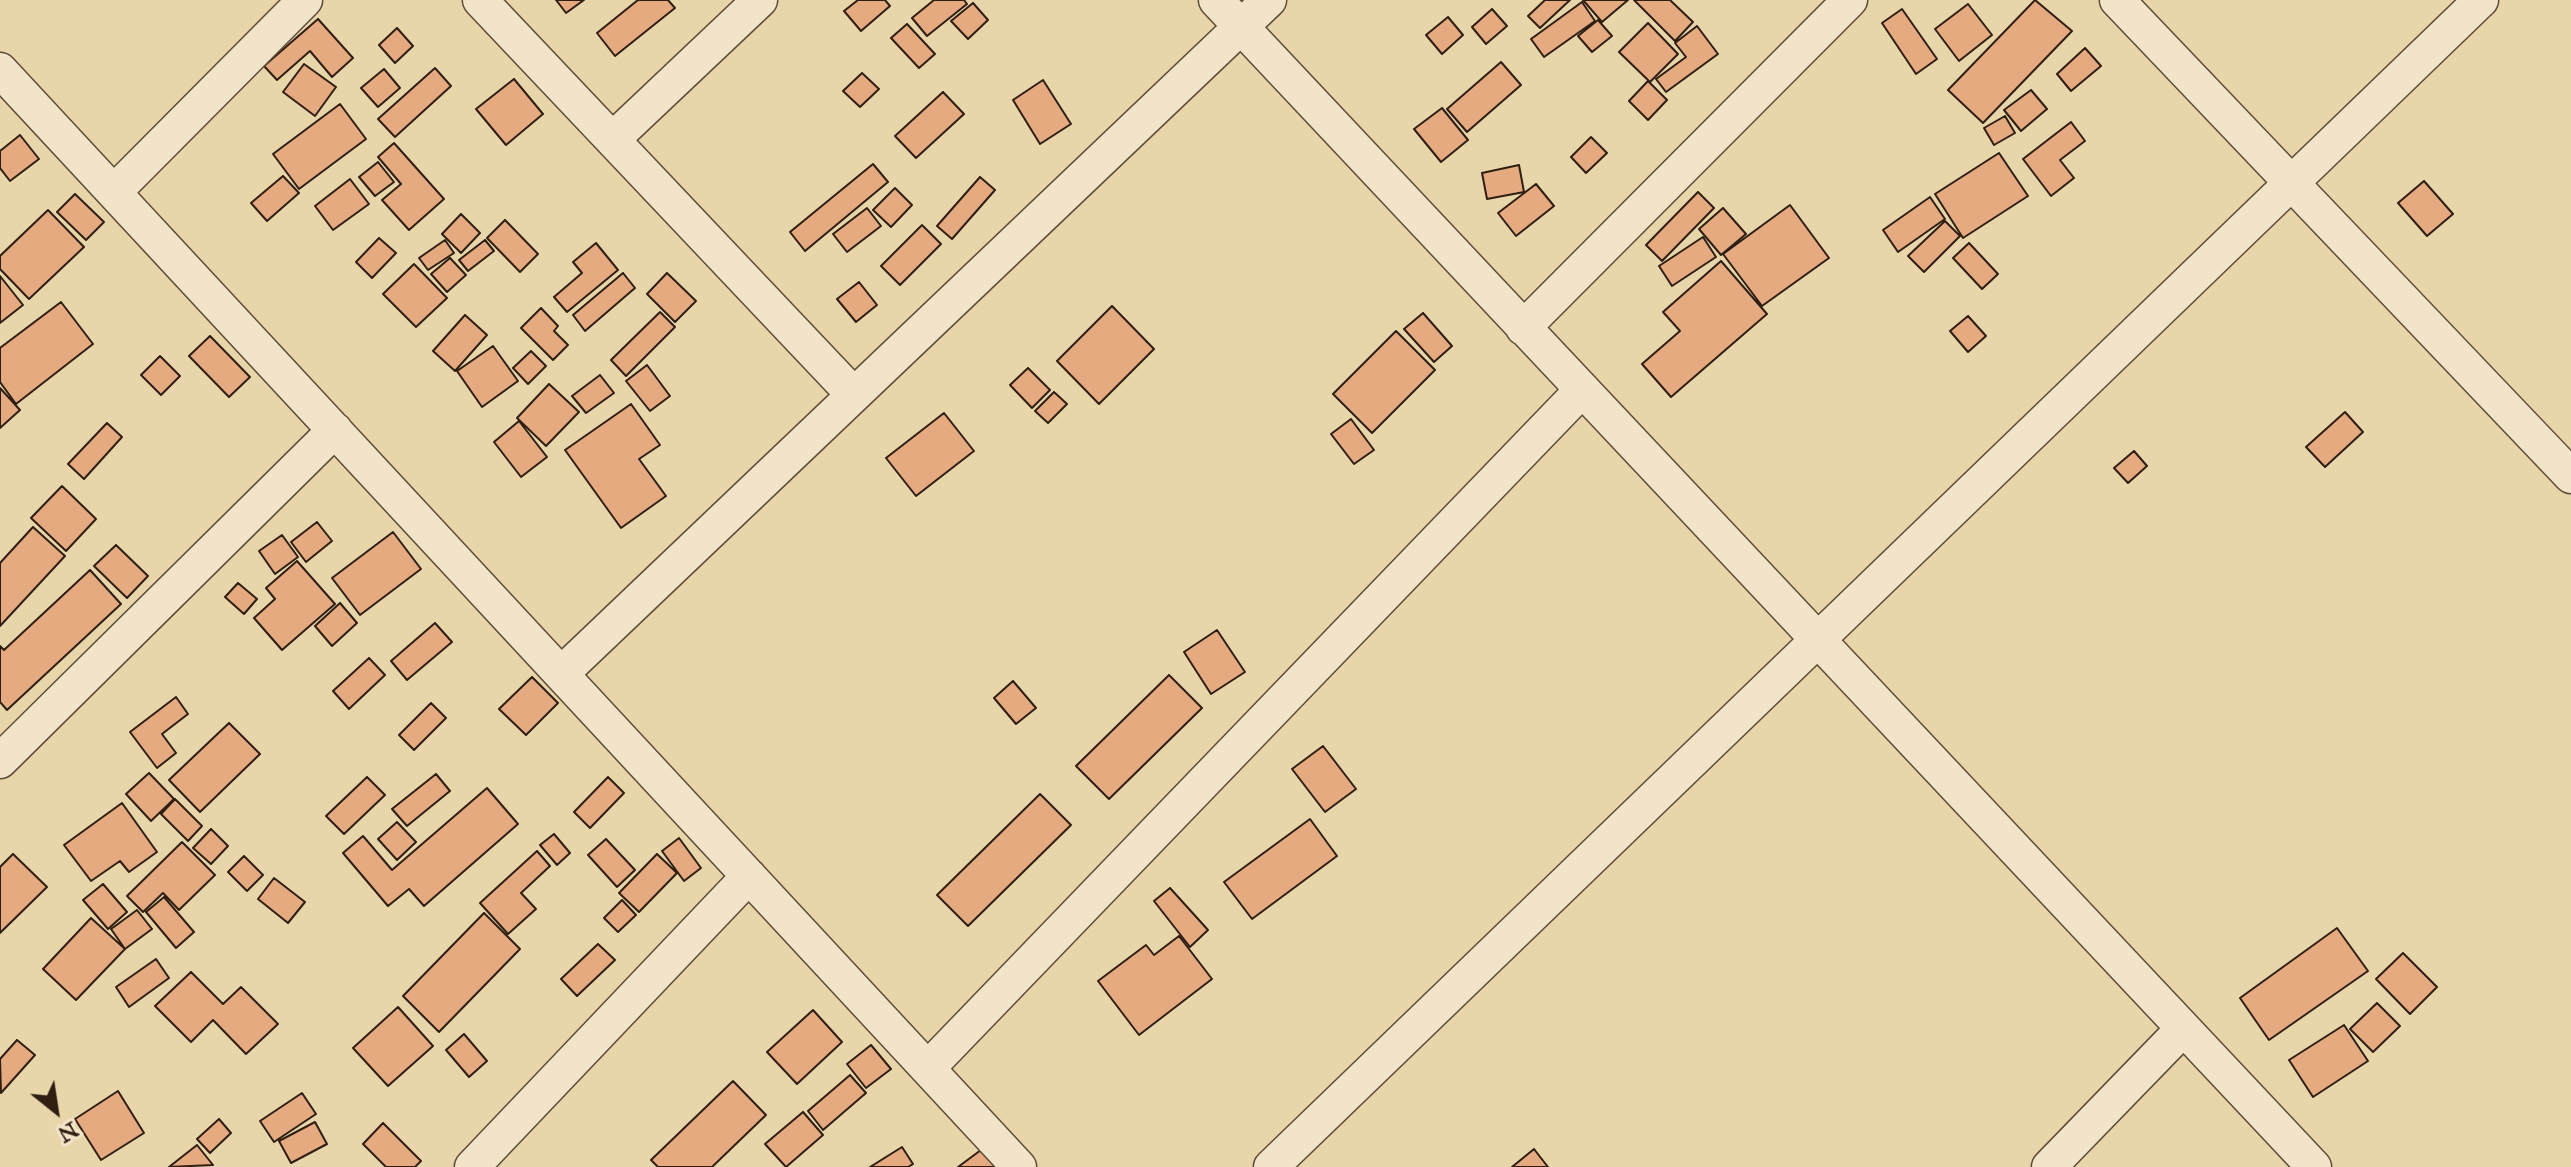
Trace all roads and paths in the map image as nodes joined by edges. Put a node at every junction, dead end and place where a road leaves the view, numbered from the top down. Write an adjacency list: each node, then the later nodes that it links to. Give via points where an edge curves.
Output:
1 (305, 0): 13 (street)
2 (480, 0): 11 (street)
3 (760, 0): 11 (street)
4 (1216, 0): 9 (street)
5 (1269, 0): 9 (street)
6 (1850, 0): 14 (street)
7 (2117, 0): 12 (street)
8 (2481, 0): 12 (street)
9 (1241, 26): 14 (street); 16 (street)
10 (0, 70): 13 (street)
11 (613, 139): 16 (street)
12 (2290, 185): 18 (street); 19 (street)
13 (114, 192): 17 (street)
14 (1523, 328): 15 (street)
15 (1581, 391): 19 (street); 24 (street)
16 (854, 395): 20 (street)
17 (335, 430): 20 (street); 21 (street)
18 (2571, 476)
19 (1816, 641): 23 (street); 27 (street)
20 (561, 674): 22 (street)
21 (0, 761)
22 (749, 876): 24 (street); 25 (street)
23 (2183, 1029): 28 (street); 29 (street)
24 (928, 1068): 26 (street)
25 (472, 1167)
26 (1019, 1167)
27 (1271, 1167)
28 (2049, 1167)
29 (2314, 1167)

